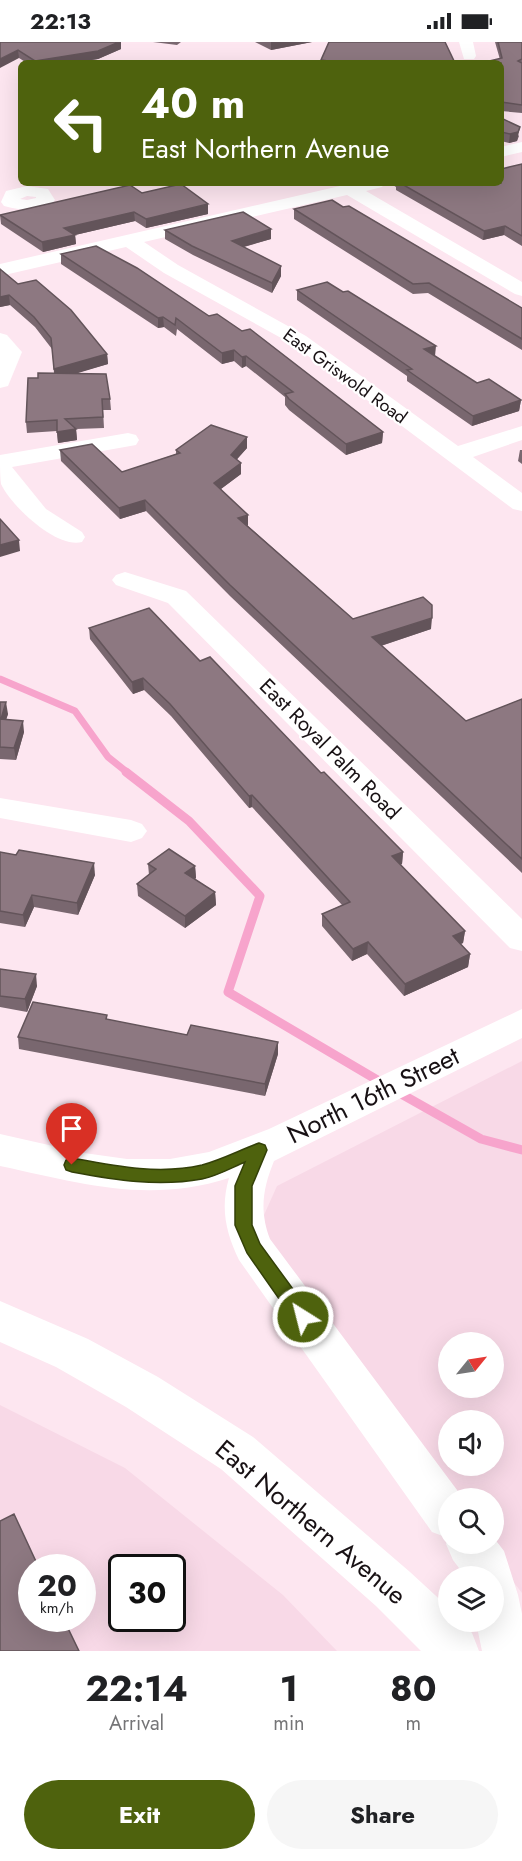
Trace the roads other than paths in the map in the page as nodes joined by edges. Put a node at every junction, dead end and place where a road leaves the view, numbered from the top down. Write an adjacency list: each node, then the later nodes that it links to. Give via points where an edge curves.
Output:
1 (522, 147): 2 (street)
2 (504, 153)
3 (522, 153): 4 (street)
4 (504, 154)
5 (363, 186): 6 (street)
6 (350, 189): 7 (street); 9 (street)
7 (130, 241): 8 (street); 14 (street, East Griswold Road, via 171,269 299,340)
8 (0, 270)
9 (522, 290)
10 (0, 339): 11 (street, via 11,352)
11 (0, 381)
12 (522, 433): 14 (street)
13 (128, 440): 15 (street)
14 (454, 455): 17 (street, East Griswold Road)
15 (0, 462)
16 (0, 467): 18 (street, via 37,514)
17 (522, 504)
18 (73, 537)
19 (125, 580): 22 (street, East Royal Palm Road, via 177,597)
20 (0, 808): 21 (street)
21 (131, 831)
22 (522, 939)
23 (522, 1022): 25 (street, North 16th Street, via 374,1098)
24 (0, 1150): 25 (street, via 129,1175 158,1175 203,1172)
25 (259, 1150): 27 (street, via 242,1198 244,1225 253,1248)
26 (0, 1321): 29 (main road, East Northern Avenue, via 72,1353 142,1392 237,1454 393,1589)
27 (438, 1502)
28 (503, 1632): 30 (street)
29 (454, 1651)
30 (507, 1651)

